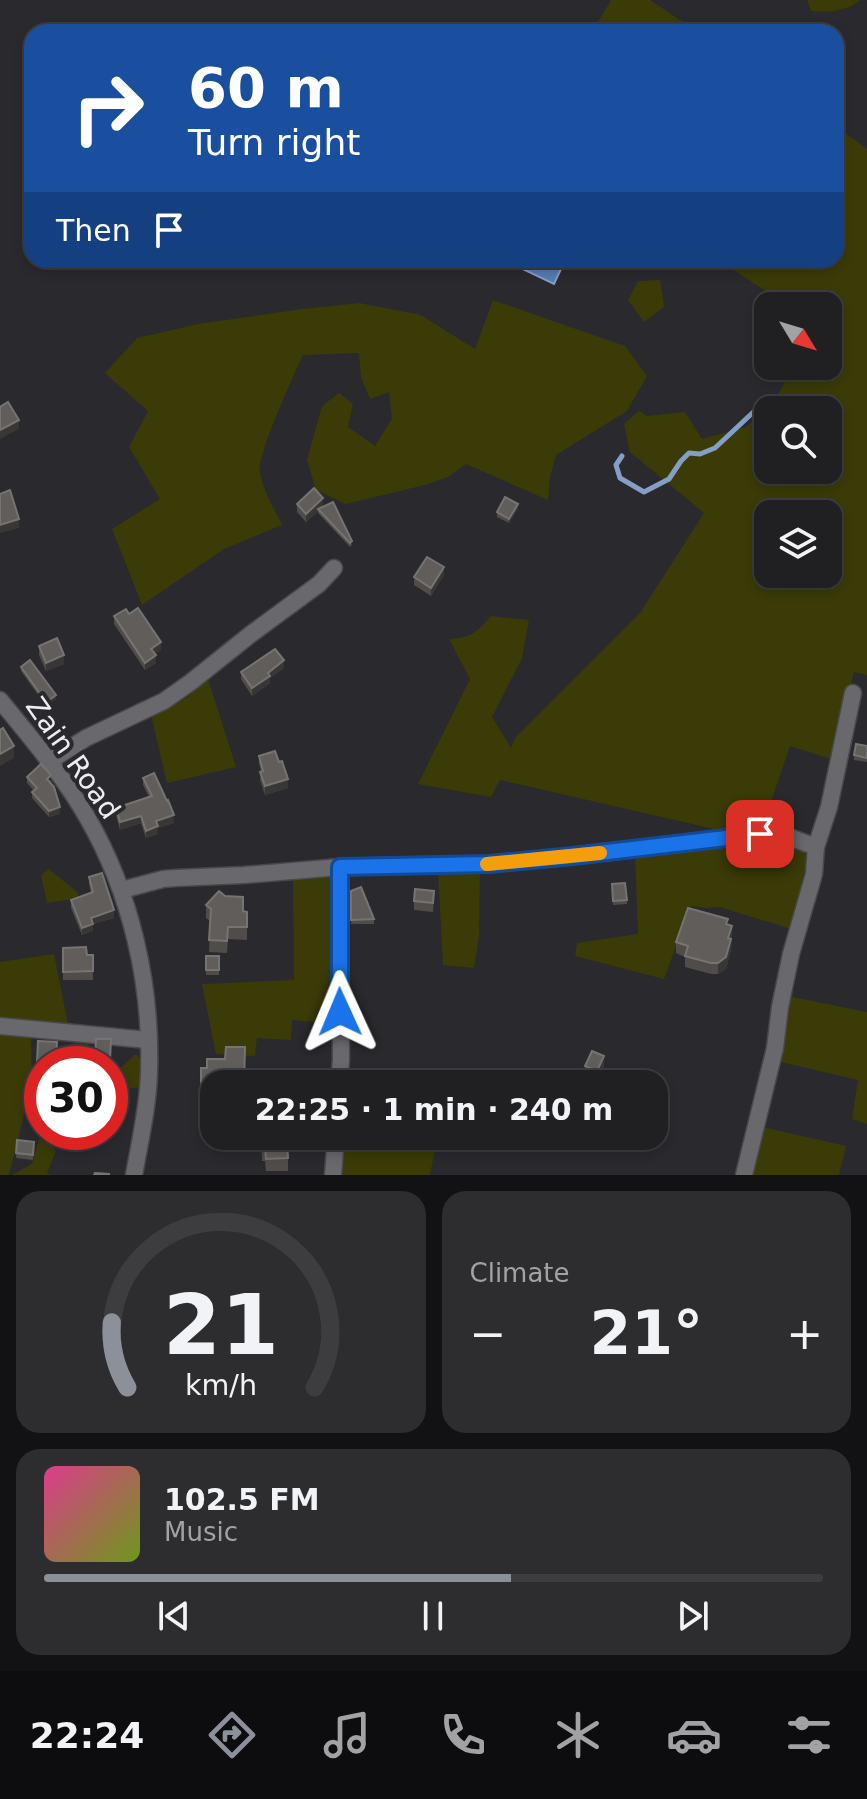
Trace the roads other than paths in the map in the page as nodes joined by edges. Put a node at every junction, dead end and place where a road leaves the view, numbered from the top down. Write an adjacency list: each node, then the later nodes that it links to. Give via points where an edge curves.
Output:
1 (334, 568): 4 (street, via 164,701)
2 (853, 693): 5 (street)
3 (0, 700): 4 (street, Zain Road)
4 (48, 762): 7 (street, Zain Road, via 87,817)
5 (816, 847): 6 (street, via 760,834 489,864); 14 (street)
6 (340, 867): 7 (street, via 163,879); 10 (street)
7 (122, 890): 9 (street, Zain Road, via 135,935)
8 (0, 1026): 9 (street)
9 (148, 1040): 12 (street, Zain Road, via 147,1094)
10 (339, 1070)
11 (335, 1150): 13 (street)
12 (134, 1175)
13 (333, 1175)
14 (744, 1175)

